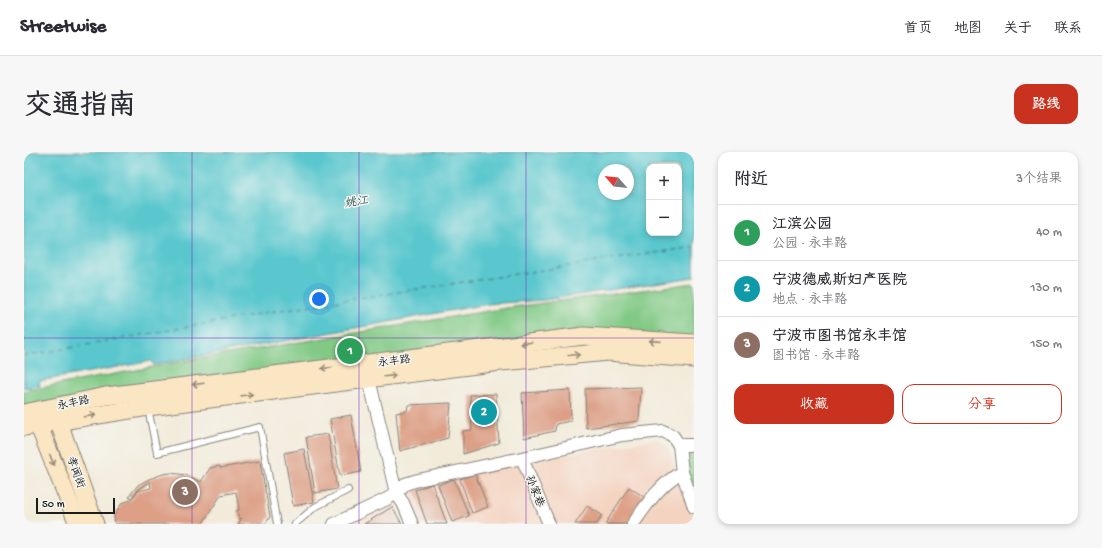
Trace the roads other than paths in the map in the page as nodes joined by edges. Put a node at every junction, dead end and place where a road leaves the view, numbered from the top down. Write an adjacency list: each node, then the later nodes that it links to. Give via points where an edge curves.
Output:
1 (694, 343): 5 (main road, 永丰路, one-way to 5, via 584,336 106,396)
2 (694, 359): 3 (main road, 永丰路, one-way to 2, via 492,363 608,352)
3 (369, 379): 4 (main road, 永丰路, one-way to 3); 13 (street)
4 (148, 407): 6 (main road, 永丰路, one-way to 4); 17 (lane, via 157,453 260,427)
5 (24, 413)
6 (58, 420): 7 (main road, 永丰路); 16 (main road, 孝闻街)
7 (31, 425): 15 (main road, 孝闻街, one-way to 15)
8 (679, 445): 9 (street); 10 (street, via 673,436 663,431 622,435); 11 (street)
9 (694, 446)
10 (522, 458): 13 (street, via 418,480 405,484); 21 (street, 孙家巷)
11 (682, 472): 14 (street); 22 (street, via 673,476 652,496)
12 (348, 490): 18 (lane, via 315,507)
13 (396, 493): 19 (street); 20 (street)
14 (694, 508)
15 (78, 524)
16 (96, 524)
17 (277, 524)
18 (295, 524)
19 (334, 524)
20 (412, 524)
21 (548, 524)
22 (633, 524)

